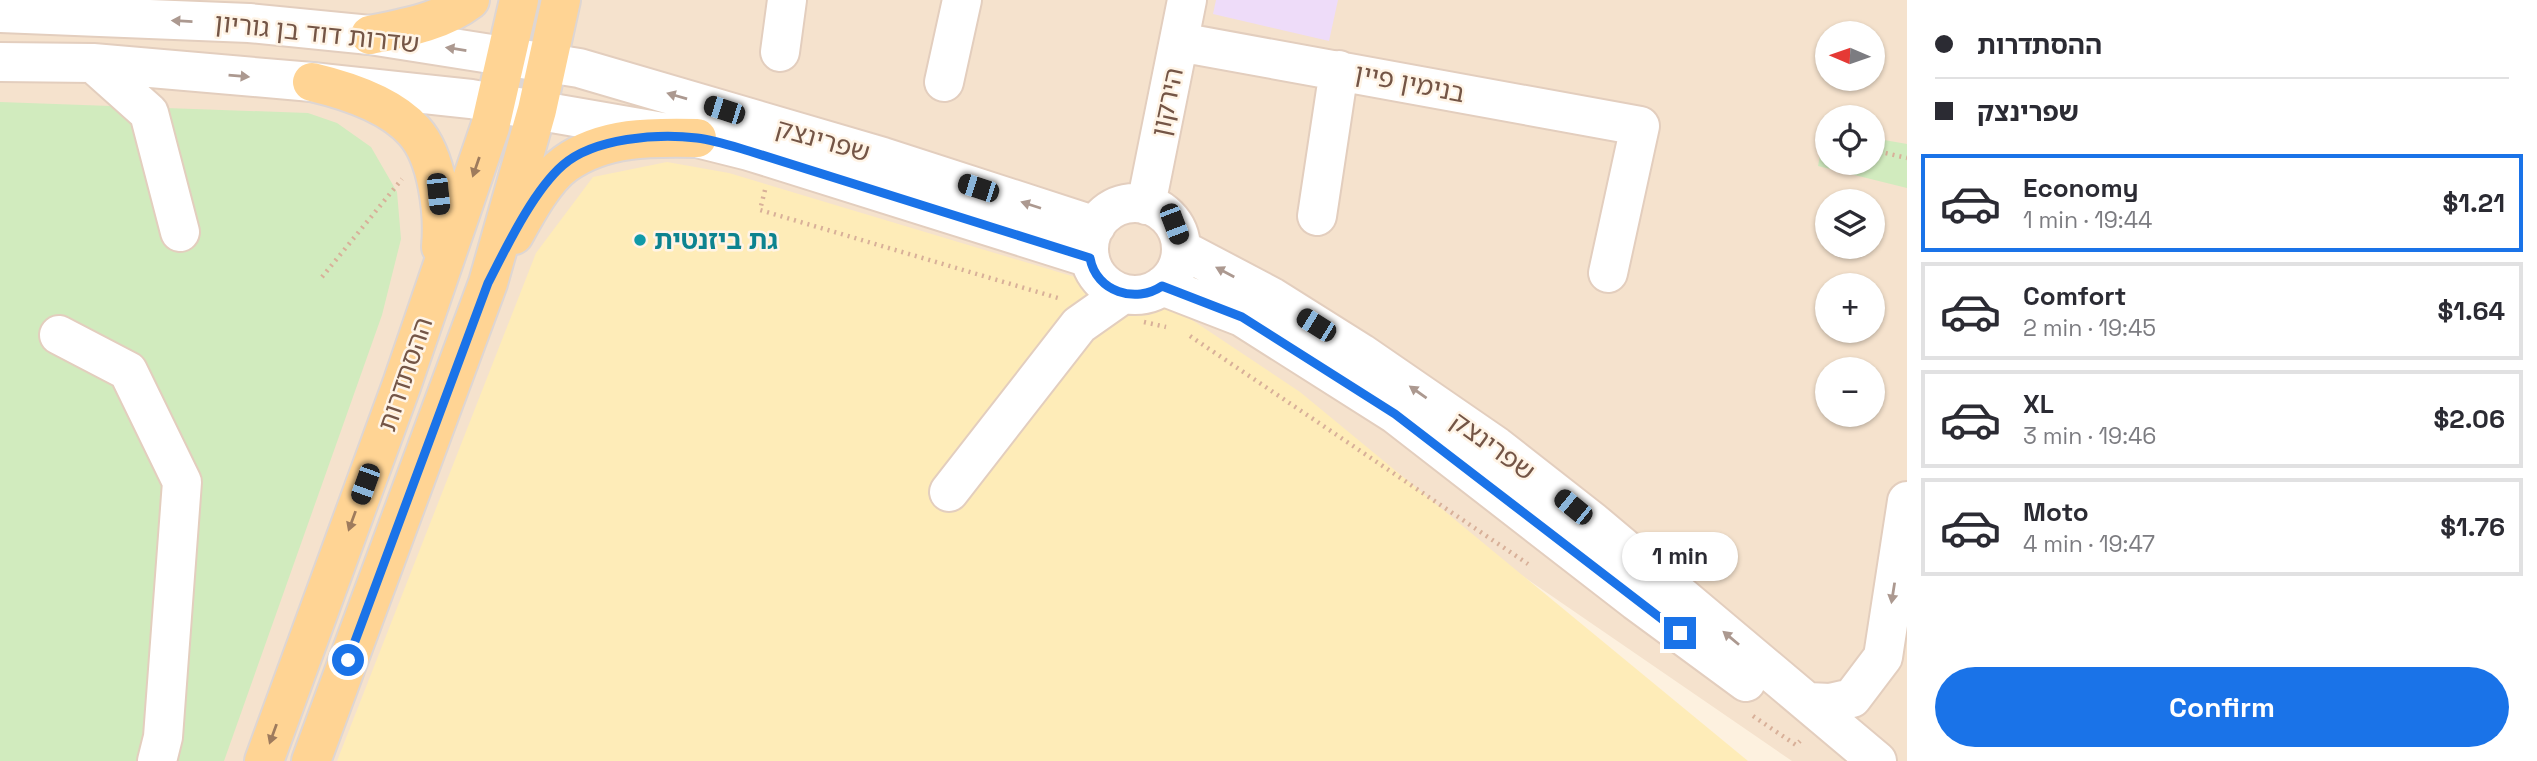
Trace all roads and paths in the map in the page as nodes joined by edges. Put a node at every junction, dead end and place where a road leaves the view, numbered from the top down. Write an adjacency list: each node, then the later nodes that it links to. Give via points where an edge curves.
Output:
1 (470, 0): 8 (main road, via 434,20)
2 (519, 0): 10 (main road, ההסתדרות)
3 (561, 0): 13 (main road, ההסתדרות)
4 (787, 0): 9 (street)
5 (962, 0): 16 (street)
6 (1180, 12): 14 (street, בנימין פיין); 24 (street, הירקון)
7 (0, 13): 8 (street, שדרות דוד בן גוריון, one-way to 7, via 249,23)
8 (370, 36): 10 (street, שדרות דוד בן גוריון, one-way to 8)
9 (780, 52)
10 (506, 56): 13 (street, שדרות דוד בן גוריון); 17 (main road, ההסתדרות)
11 (0, 62): 12 (street, שדרות דוד בן גוריון)
12 (93, 63): 15 (street, שדרות דוד בן גוריון, one-way to 15); 26 (street, via 149,113)
13 (548, 63): 18 (main road, ההסתדרות); 27 (street, שפרינצק, one-way to 13, via 883,157 579,68)
14 (1339, 70): 25 (street); 29 (street, בנימין פיין, via 1640,126)
15 (312, 82): 17 (street, שדרות דוד בן גוריון); 20 (main road, via 350,92 397,117 415,132)
16 (944, 82)
17 (496, 102): 18 (street, שדרות דוד בן גוריון); 33 (main road, ההסתדרות, one-way to 33)
18 (537, 110): 19 (street, שפרינצק); 31 (main road, ההסתדרות)
19 (697, 138): 22 (street, שפרינצק); 31 (main road, via 608,143 563,165 524,217)
20 (426, 152): 30 (path); 33 (main road, via 441,219)
21 (1885, 153): 23 (path)
22 (771, 158): 27 (street, שפרינצק); 34 (path, via 760,210)
23 (1907, 158)
24 (1146, 205): 27 (street, via 1122,204 1110,211); 28 (street, via 1165,213 1174,224)
25 (1317, 216)
26 (180, 232)
27 (1093, 242): 34 (street, via 1098,276 1109,288)
28 (1181, 249): 32 (street, via 1177,270); 42 (street, שפרינצק, one-way to 28, via 1592,522 1496,446 1272,297)
29 (1608, 273)
30 (322, 278)
31 (488, 283): 45 (main road, ההסתדרות)
32 (1162, 286): 34 (street); 42 (street, שפרינצק, via 1242,317 1395,414 1636,601)
33 (435, 289): 44 (main road, ההסתדרות, one-way to 44)
34 (1112, 302): 35 (path); 38 (street, via 1079,325)
35 (1172, 329)
36 (1184, 332): 40 (path)
37 (59, 335): 43 (street, via 128,371 182,482 163,737)
38 (949, 492)
39 (1907, 501): 42 (street, one-way to 42, via 1883,657 1852,698 1830,703)
40 (1530, 566)
41 (1750, 714): 42 (path, via 1796,745)
42 (1810, 717): 46 (street, שפרינצק); 47 (street, שפרינצק)
43 (157, 761)
44 (264, 761)
45 (311, 761)
46 (1856, 761)
47 (1877, 761)

